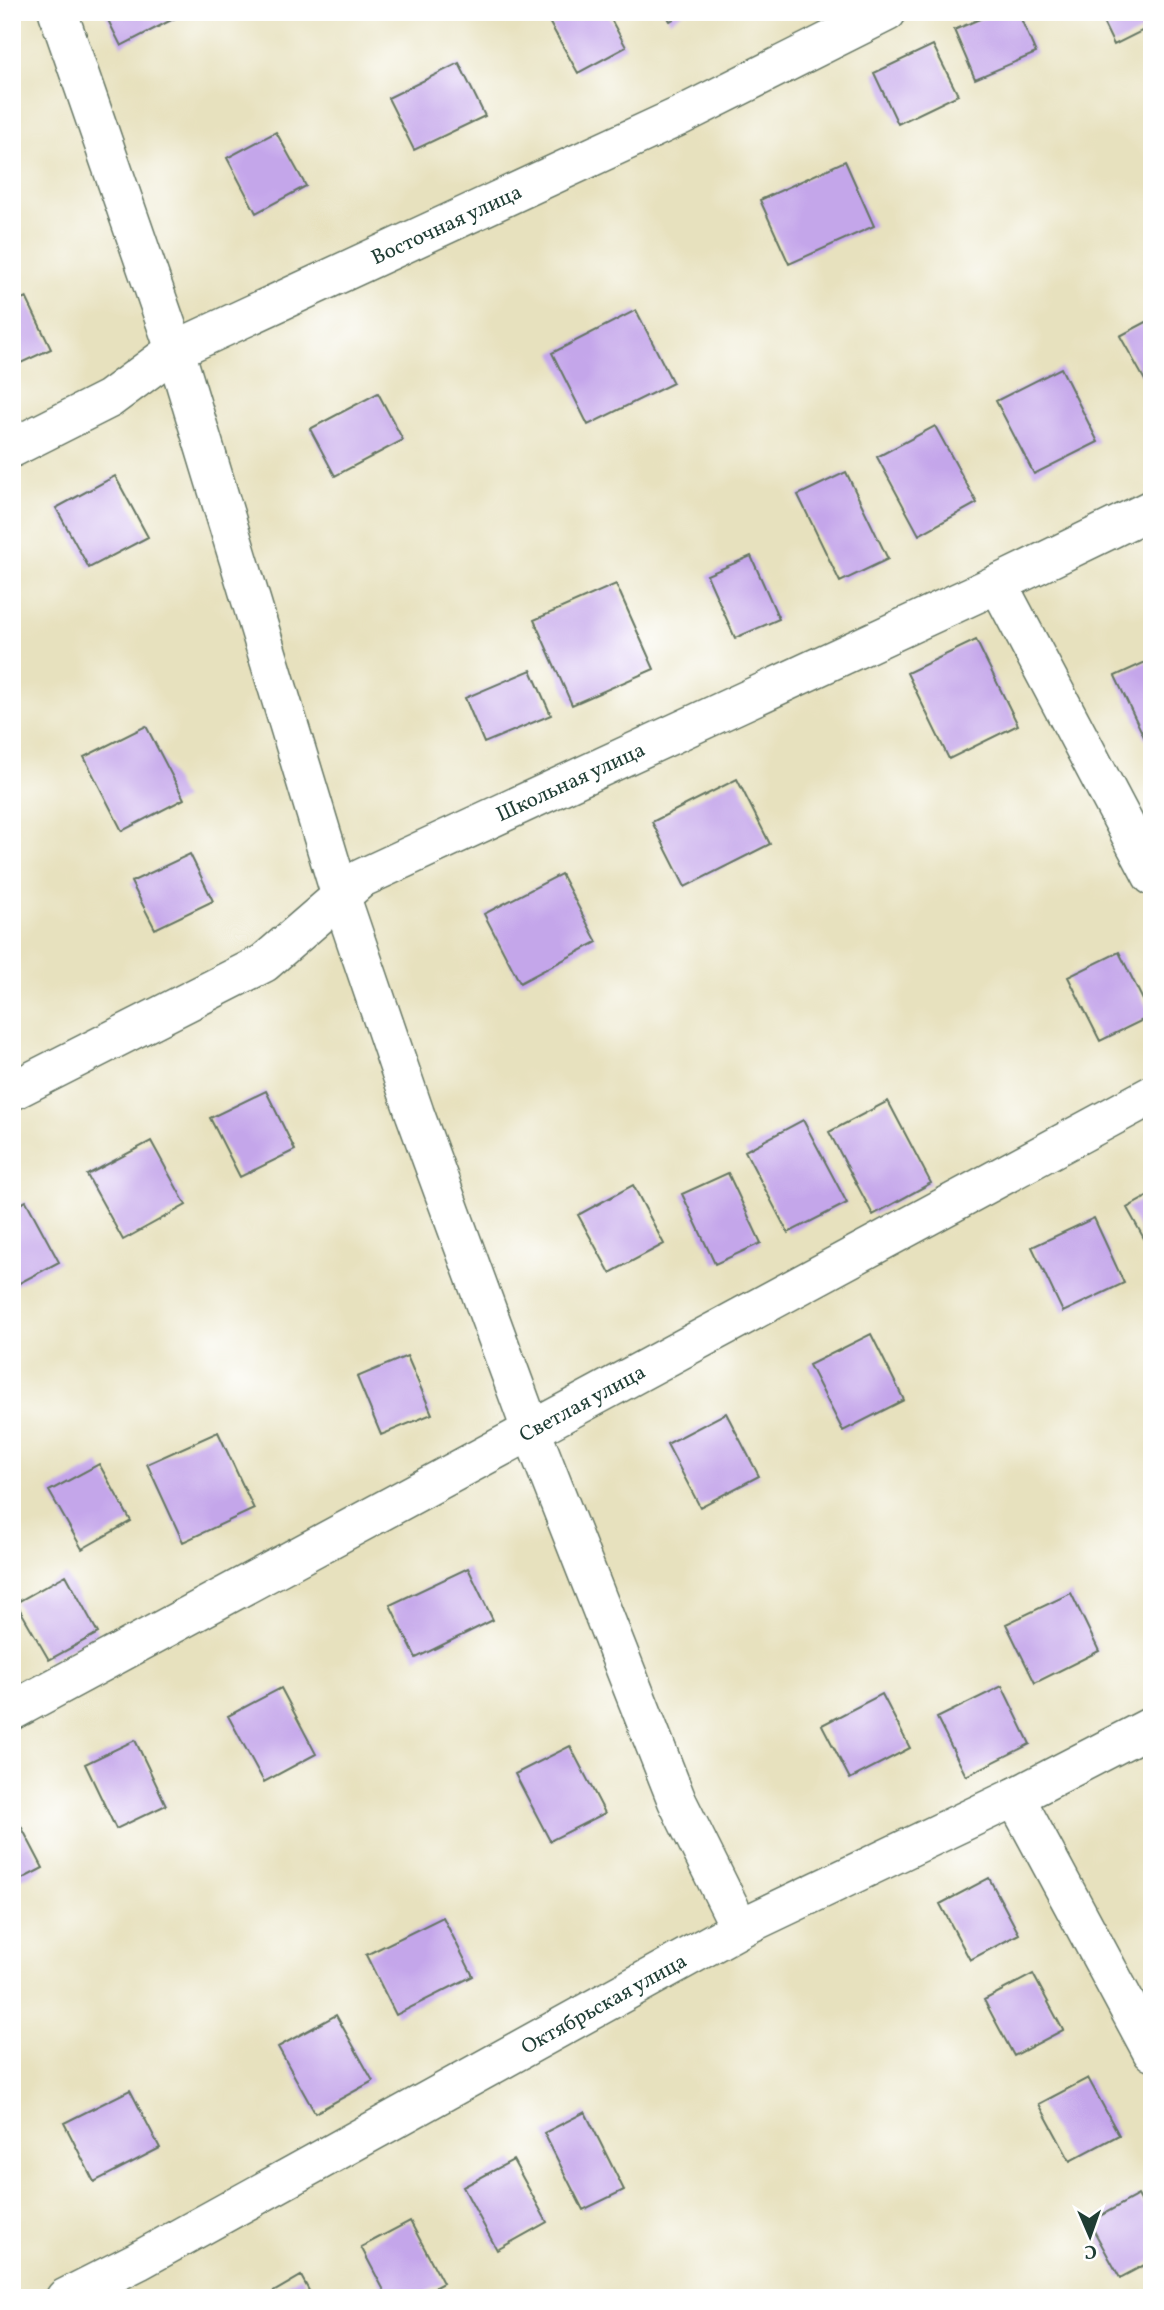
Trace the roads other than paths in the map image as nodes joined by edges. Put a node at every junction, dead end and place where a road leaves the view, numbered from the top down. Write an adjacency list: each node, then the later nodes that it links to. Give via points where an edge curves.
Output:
1 (58, 12): 3 (street)
2 (887, 12): 3 (street, Восточная улица, via 680,116)
3 (175, 350): 4 (street, Восточная улица, via 109,399); 8 (street)
4 (12, 448)
5 (1152, 509): 6 (street, Школьная улица)
6 (998, 584): 7 (street); 8 (street, Школьная улица, via 362,878)
7 (1152, 876)
8 (341, 897): 9 (street, Школьная улица, via 264,963); 11 (street)
9 (12, 1091)
10 (1152, 1095): 11 (street, Светлая улица)
11 (531, 1430): 12 (street, Светлая улица); 15 (street, via 677,1801)
12 (12, 1711)
13 (1152, 1726): 14 (street, Октябрьская улица)
14 (1015, 1797): 15 (street, Октябрьская улица); 16 (street)
15 (740, 1928): 17 (street, Октябрьская улица)
16 (1152, 2052)
17 (65, 2298)

